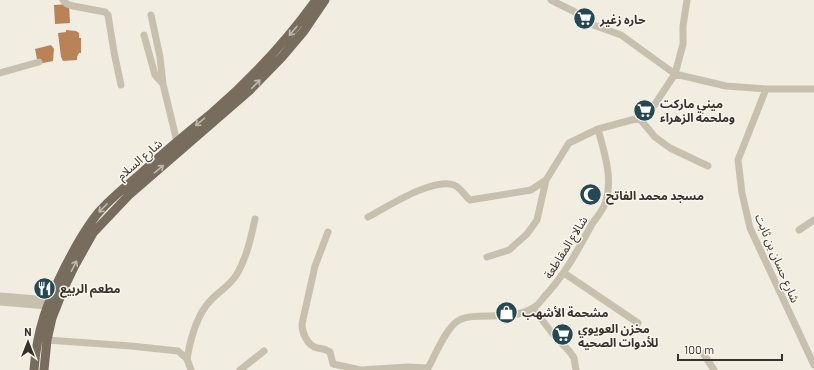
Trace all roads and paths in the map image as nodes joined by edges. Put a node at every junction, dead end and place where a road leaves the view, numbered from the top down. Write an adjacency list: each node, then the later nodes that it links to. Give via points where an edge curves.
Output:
1 (63, 0): 12 (street, via 70,5 105,12 108,15)
2 (316, 0): 17 (main road, شارع السلام, one-way to 17, via 258,71)
3 (325, 0): 29 (main road, شارع السلام, one-way to 3, via 93,233 130,194 250,90 304,31)
4 (551, 0): 10 (street, via 575,12 585,22 621,35)
5 (686, 0): 10 (street, via 683,44)
6 (151, 15): 11 (street, via 160,56)
7 (144, 35): 11 (street, via 155,75)
8 (39, 62): 9 (street)
9 (0, 73)
10 (675, 74): 13 (street, via 726,86); 15 (street, via 653,107)
11 (162, 84): 17 (street)
12 (121, 85)
13 (766, 89): 14 (street); 36 (street, شارع حسان بن ثابت, via 738,160 742,193 750,228)
14 (814, 89)
15 (639, 118): 16 (street); 18 (street, via 655,137 670,148)
16 (598, 129): 19 (street, via 569,143); 26 (street, شالاع المقاطعة, via 607,165 606,201)
17 (176, 142): 29 (main road, شارع السلام, one-way to 29, via 99,212 73,251)
18 (708, 166)
19 (546, 180): 20 (street, via 531,190 470,200 456,186 446,183 422,189); 25 (street, via 537,220 527,234 509,250)
20 (368, 217)
21 (255, 218): 35 (street, via 247,251 237,274 204,310 194,329)
22 (814, 220): 23 (street)
23 (799, 230)
24 (328, 232): 37 (street, via 315,266 302,324 302,332 309,342 330,352 333,364 361,370 407,366)
25 (486, 257)
26 (564, 273): 30 (street, شالاع المقاطعة); 31 (street)
27 (0, 296): 29 (street)
28 (0, 302): 29 (street)
29 (51, 303): 32 (main road, شارع السلام, via 52,318); 38 (main road, شارع السلام, via 38,336)
30 (534, 308): 37 (street, via 506,316 461,318 448,331); 42 (street, via 570,352)
31 (638, 323)
32 (47, 340): 35 (street, via 178,352); 39 (main road, شارع السلام)
33 (264, 351): 41 (street)
34 (703, 352): 43 (street)
35 (187, 360): 40 (street)
36 (814, 365)
37 (428, 369)
38 (34, 370)
39 (44, 370)
40 (191, 370)
41 (240, 370)
42 (576, 370)
43 (714, 370)

